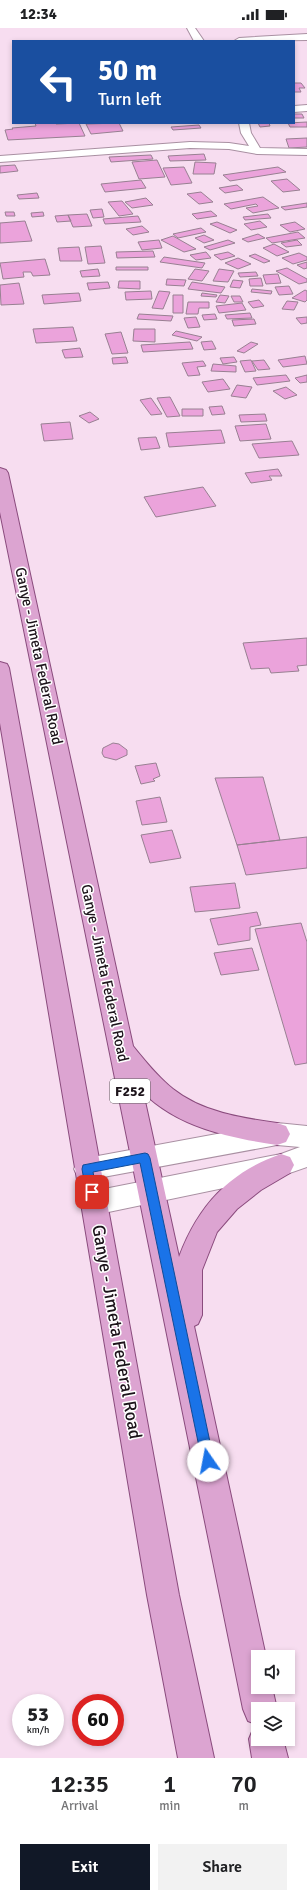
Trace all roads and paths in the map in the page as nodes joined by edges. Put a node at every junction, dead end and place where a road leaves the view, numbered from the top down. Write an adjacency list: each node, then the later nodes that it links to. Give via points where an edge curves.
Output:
1 (191, 28): 3 (street)
2 (307, 37): 4 (street)
3 (198, 40)
4 (256, 40)
5 (307, 108): 6 (street)
6 (295, 109)
7 (244, 124): 8 (street, via 246,133)
8 (257, 151): 9 (street); 10 (street, via 229,146 190,145)
9 (307, 152)
10 (0, 160)
11 (0, 473): 12 (main road, Ganye - Jimeta Federal Road / F252)
12 (4, 511): 14 (main road, Ganye - Jimeta Federal Road / F252)
13 (1, 677): 20 (main road, Ganye - Jimeta Federal Road)
14 (121, 1050): 15 (main road, via 165,1097 198,1115 250,1130); 18 (main road, Ganye - Jimeta Federal Road / F252)
15 (277, 1134): 16 (street); 18 (street)
16 (307, 1137)
17 (307, 1156): 19 (street)
18 (145, 1158): 20 (street); 21 (main road, Ganye - Jimeta Federal Road / F252)
19 (281, 1165): 21 (street); 23 (main road, via 255,1179 228,1200 212,1216 199,1239 187,1274)
20 (87, 1169): 22 (main road, Ganye - Jimeta Federal Road)
21 (152, 1192): 22 (street); 23 (main road, Ganye - Jimeta Federal Road / F252)
22 (94, 1204): 26 (main road, Ganye - Jimeta Federal Road, via 163,1595)
23 (189, 1368): 24 (main road, Ganye - Jimeta Federal Road / F252)
24 (259, 1702)
25 (267, 1746): 27 (main road)
26 (196, 1758)
27 (270, 1758)

